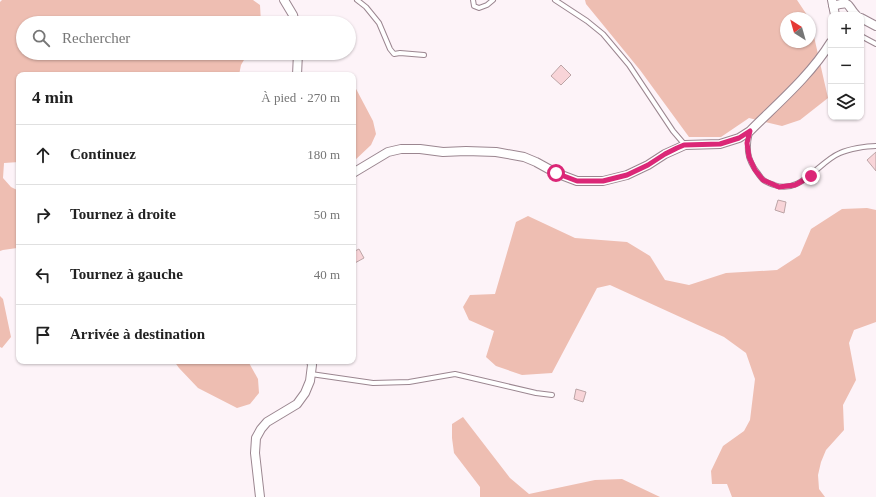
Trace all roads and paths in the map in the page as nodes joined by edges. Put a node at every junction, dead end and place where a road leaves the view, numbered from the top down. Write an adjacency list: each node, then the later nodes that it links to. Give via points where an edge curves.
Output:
1 (284, 0): 8 (street)
2 (357, 0): 14 (lane, via 379,24 394,54)
3 (472, 0): 4 (lane, via 474,6 479,8)
4 (492, 0)
5 (555, 0): 18 (lane, via 603,34 629,65)
6 (832, 3): 7 (street, via 846,0)
7 (853, 12)
8 (293, 16)
9 (864, 20): 10 (street)
10 (876, 26)
11 (864, 38): 12 (lane)
12 (876, 44)
13 (828, 47): 17 (street, via 812,69)
14 (424, 55)
15 (298, 60): 16 (street)
16 (297, 72)
17 (750, 131): 18 (street, via 739,138 720,144); 19 (lane, via 747,143 749,157 755,170 763,180 779,187 795,185 840,153)
18 (684, 145): 20 (street, via 627,175 603,181 577,181 524,157 496,152 401,149 388,152)
19 (876, 146)
20 (356, 171)
21 (312, 364): 22 (street)
22 (311, 374): 23 (lane, via 373,383 409,382 455,374 536,394); 24 (street, via 305,393 297,404 266,422 256,438 255,453)
23 (552, 395)
24 (260, 497)

